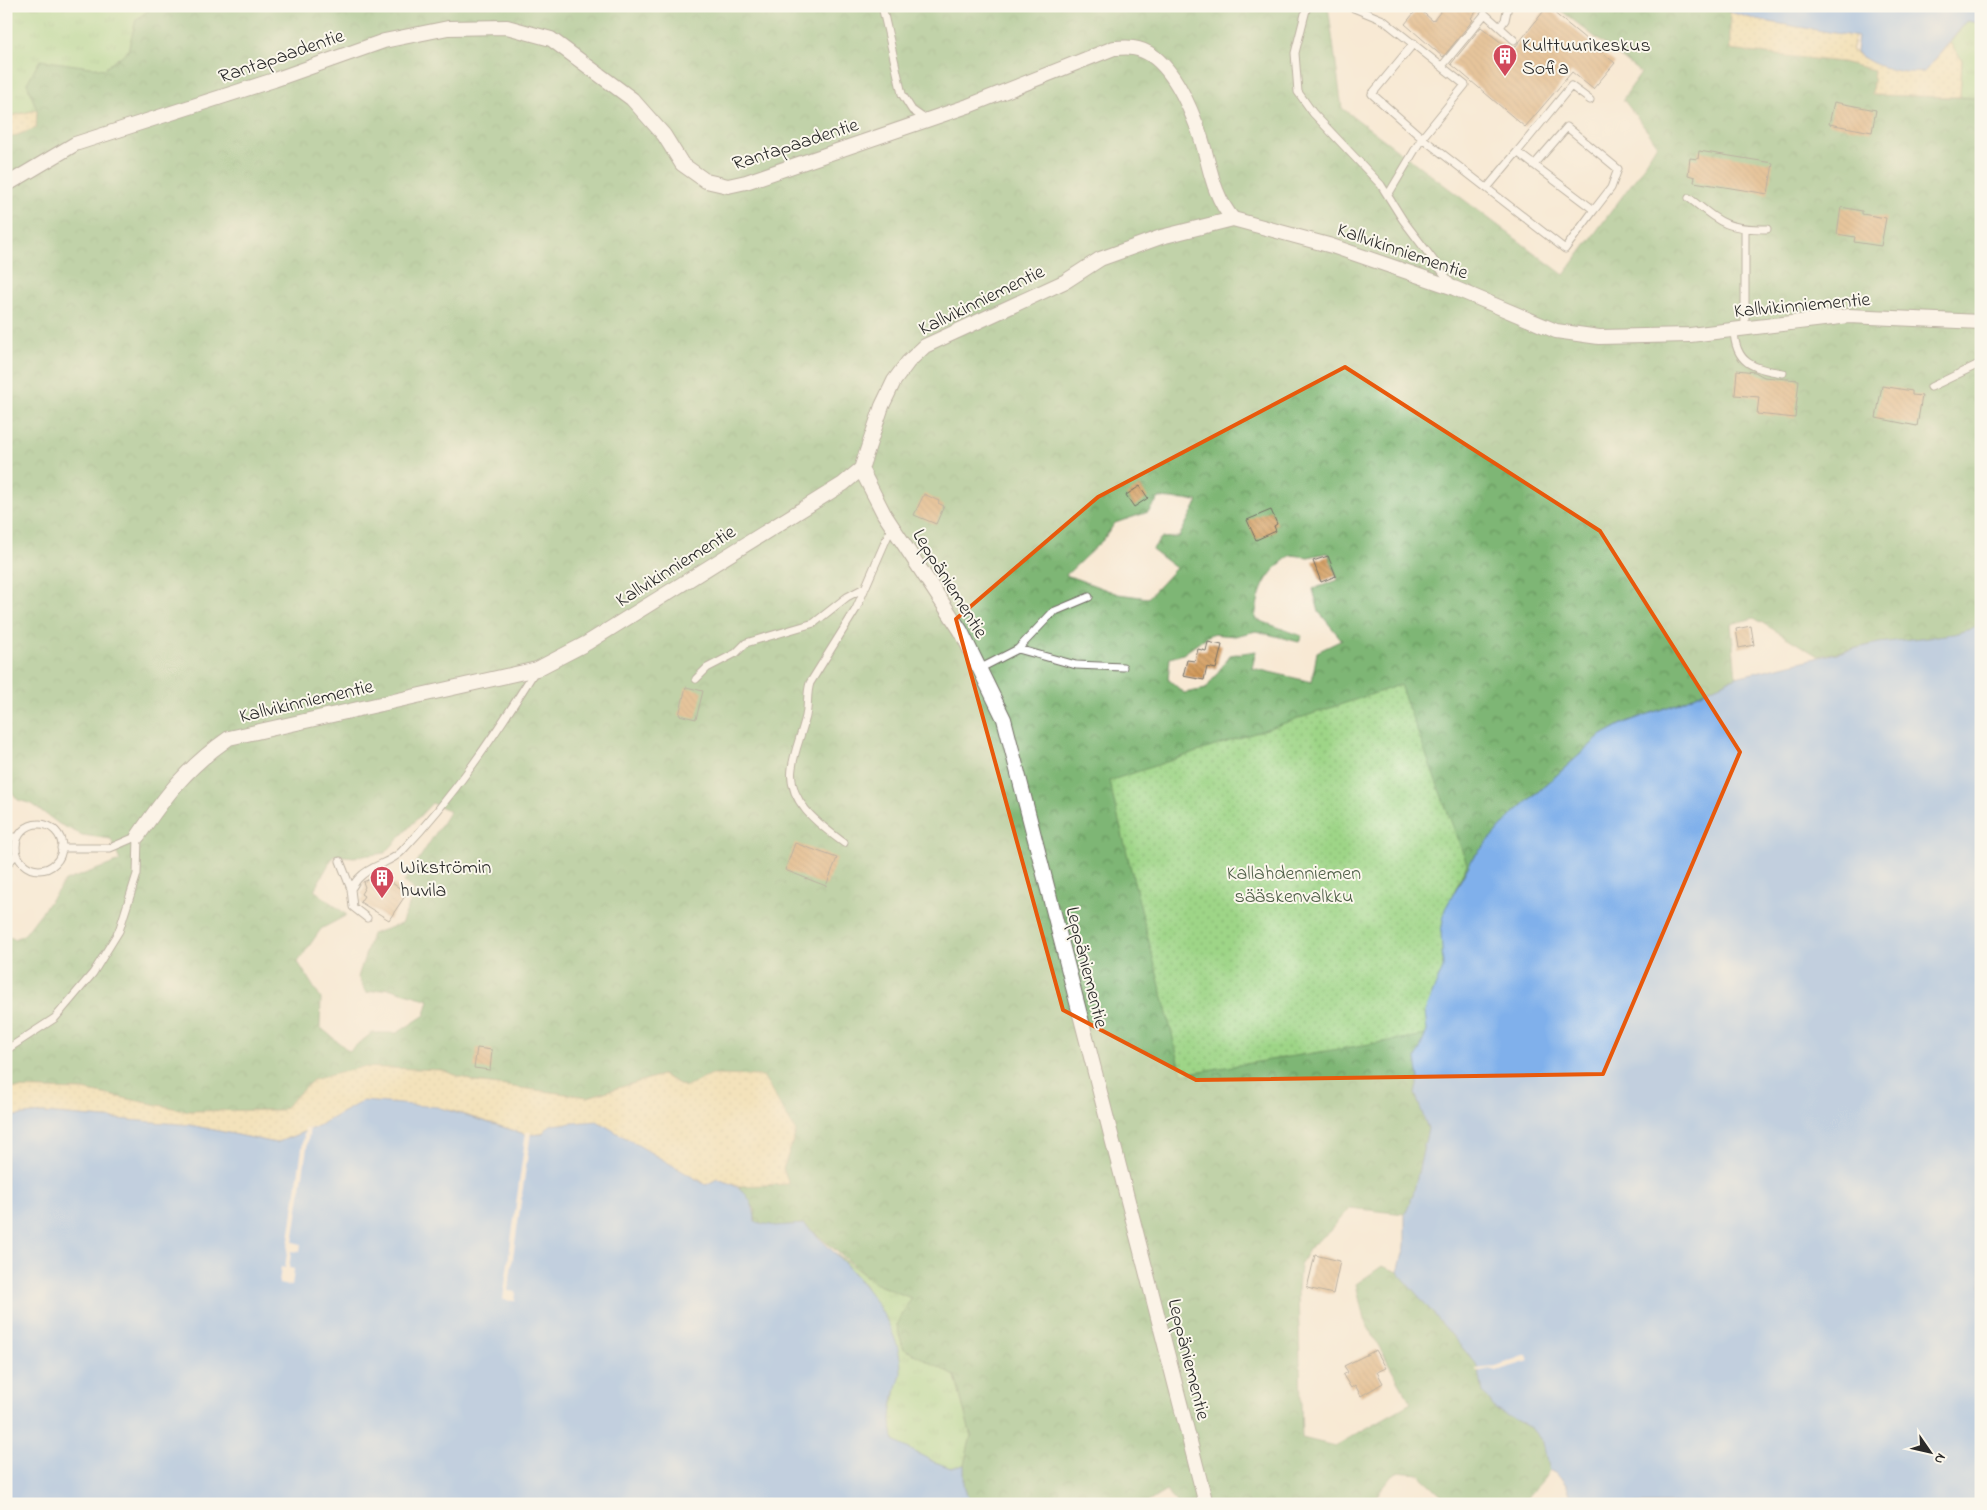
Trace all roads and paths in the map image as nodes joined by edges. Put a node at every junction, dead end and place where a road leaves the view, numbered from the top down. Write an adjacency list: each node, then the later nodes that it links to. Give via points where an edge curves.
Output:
1 (882, 6): 10 (lane, via 902,94 912,110)
2 (1307, 6): 16 (lane, via 1295,53 1298,92 1313,113)
3 (1348, 6): 7 (lane, via 1383,20)
4 (1508, 6): 5 (lane)
5 (1500, 27): 6 (lane); 8 (lane, via 1485,14)
6 (1514, 40)
7 (1414, 43): 8 (lane); 11 (lane, via 1372,94)
8 (1442, 66): 11 (lane, via 1465,85)
9 (1590, 100): 12 (lane, via 1571,86)
10 (926, 121): 14 (street, Rantapaadentie, via 728,186 706,180 682,164 664,135 632,99 551,39 507,27 448,28 384,41 75,144); 19 (street, Rantapaadentie, via 1114,48 1134,48 1151,55 1166,68 1178,87 1197,126 1221,206)
11 (1422, 138): 15 (lane); 16 (lane)
12 (1517, 152): 13 (lane); 15 (lane)
13 (1534, 165): 18 (lane); 18 (lane, via 1567,127 1618,169 1611,188)
14 (6, 185)
15 (1487, 188): 18 (lane, via 1565,249)
16 (1388, 194): 22 (lane, via 1403,220)
17 (1690, 198): 20 (lane, via 1728,226)
18 (1594, 210)
19 (1233, 219): 22 (street, Kallvikinniementie, via 1332,246); 28 (street, Kallvikinniementie, via 1161,237 1100,260 1057,285 925,346 894,381)
20 (1745, 229): 21 (lane); 24 (lane)
21 (1766, 229)
22 (1454, 288): 24 (street, Kallvikinniementie, via 1556,331 1623,337)
23 (1981, 322): 24 (street, Kallvikinniementie, via 1849,316)
24 (1740, 330): 26 (lane, via 1736,350 1742,359)
25 (1981, 363): 27 (lane)
26 (1783, 373)
27 (1931, 387)
28 (860, 469): 29 (street, Leppäniementie); 34 (street, Kallvikinniementie, via 843,484 587,643)
29 (892, 526): 30 (lane); 35 (street, Leppäniementie, via 961,631)
30 (866, 587): 36 (lane, via 846,597 814,623 746,643); 40 (lane, via 840,637 810,683 807,713 791,769 793,790 804,808 818,824)
31 (1089, 597): 32 (lane, via 1053,612)
32 (1018, 649): 33 (lane, via 1076,665); 35 (lane)
33 (1122, 667)
34 (537, 669): 37 (street, Kallvikinniementie, via 229,738 202,756 181,777); 45 (lane, via 484,750 427,823 400,854 360,876)
35 (979, 670): 48 (street, Leppäniementie, via 1004,719)
36 (696, 679)
37 (138, 836): 41 (lane, via 110,848); 47 (lane, via 137,874 119,932 93,973 55,1018)
38 (6, 837): 39 (lane)
39 (18, 837): 41 (lane, via 26,827 42,824 56,832); 42 (lane)
40 (844, 842)
41 (62, 848): 42 (lane, via 57,861 44,870 28,868)
42 (17, 854): 44 (lane)
43 (340, 860): 45 (lane)
44 (6, 865)
45 (351, 889): 46 (lane, via 353,907)
46 (367, 918)
47 (6, 1050)
48 (1206, 1504)

